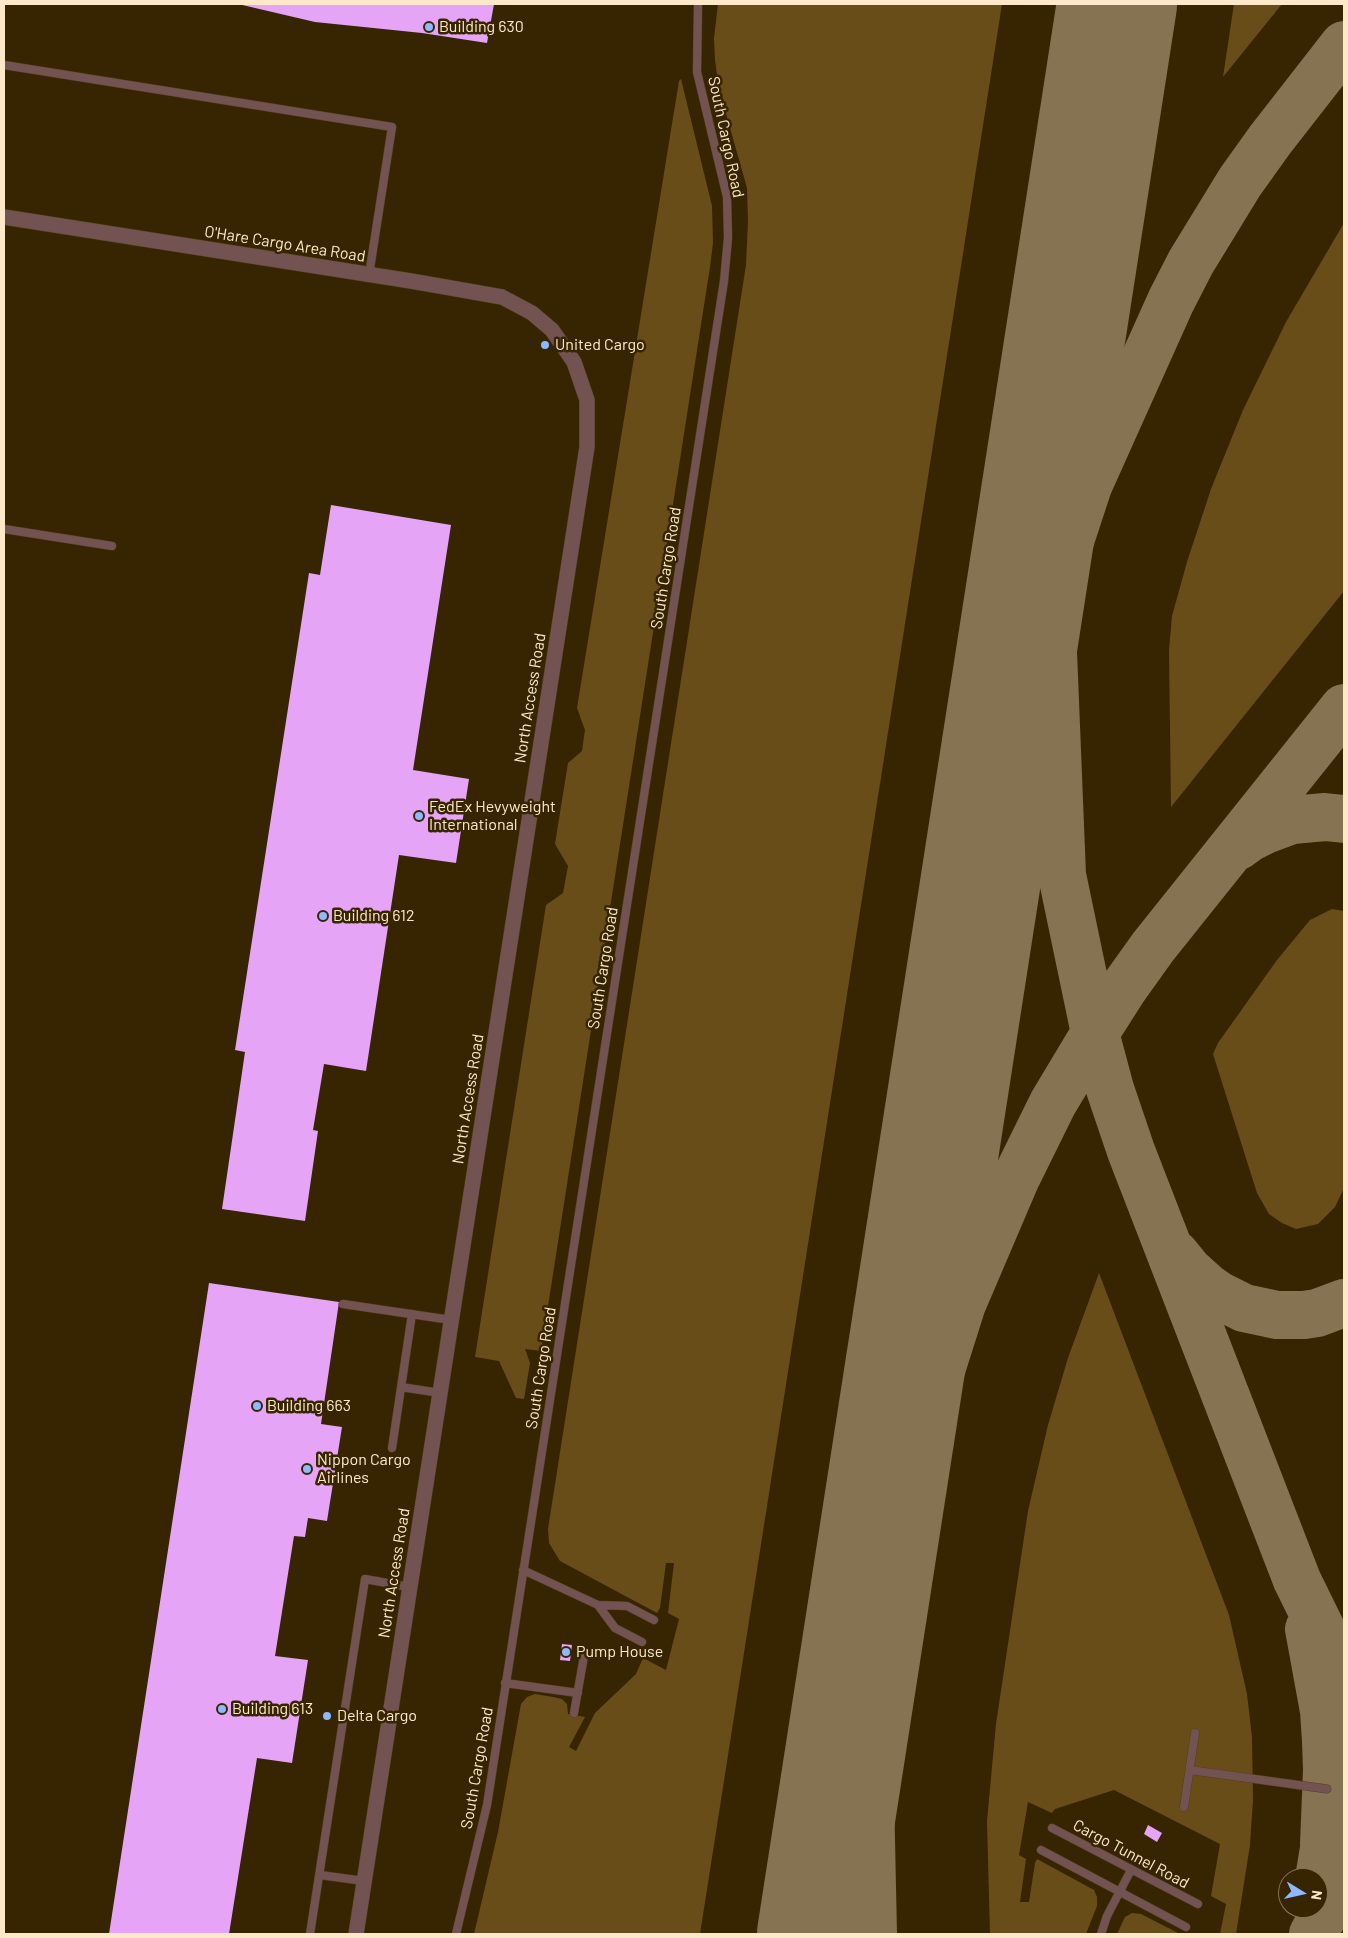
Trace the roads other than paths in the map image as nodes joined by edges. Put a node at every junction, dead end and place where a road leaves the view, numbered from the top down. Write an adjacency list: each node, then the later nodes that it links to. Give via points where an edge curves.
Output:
1 (698, 4): 14 (lane, South Cargo Road, via 697,72 727,197 724,281)
2 (4, 65): 4 (lane, via 392,127)
3 (4, 217): 4 (street, O'Hare Cargo Area Road)
4 (369, 275): 5 (street, O'Hare Cargo Area Road, via 502,297 532,313)
5 (552, 330): 10 (street, North Access Road, via 574,362 587,400 587,447)
6 (4, 529): 7 (lane)
7 (112, 546)
8 (343, 1304): 9 (lane)
9 (412, 1314): 10 (lane); 11 (lane)
10 (451, 1320): 12 (street, North Access Road)
11 (401, 1387): 12 (lane); 13 (lane)
12 (440, 1393): 15 (street, North Access Road)
13 (392, 1448)
14 (523, 1570): 16 (lane); 20 (lane, South Cargo Road)
15 (409, 1587): 30 (lane, via 365,1579); 31 (street, North Access Road)
16 (598, 1605): 17 (lane, via 627,1606); 18 (lane, via 615,1628)
17 (654, 1620)
18 (642, 1642)
19 (584, 1656): 21 (lane)
20 (505, 1683): 21 (lane); 37 (lane, South Cargo Road, via 487,1805)
21 (578, 1693): 22 (lane)
22 (574, 1713)
23 (1195, 1733): 24 (lane)
24 (1190, 1770): 25 (lane); 26 (lane)
25 (1327, 1790)
26 (1184, 1807)
27 (1052, 1828): 29 (lane, Cargo Tunnel Road)
28 (1041, 1850): 32 (lane)
29 (1131, 1870): 32 (lane); 33 (lane, Cargo Tunnel Road)
30 (320, 1875): 31 (lane); 35 (lane)
31 (364, 1881): 36 (street)
32 (1120, 1892): 34 (lane); 38 (lane)
33 (1198, 1904)
34 (1186, 1927)
35 (310, 1934)
36 (356, 1934)
37 (456, 1934)
38 (1101, 1934)

